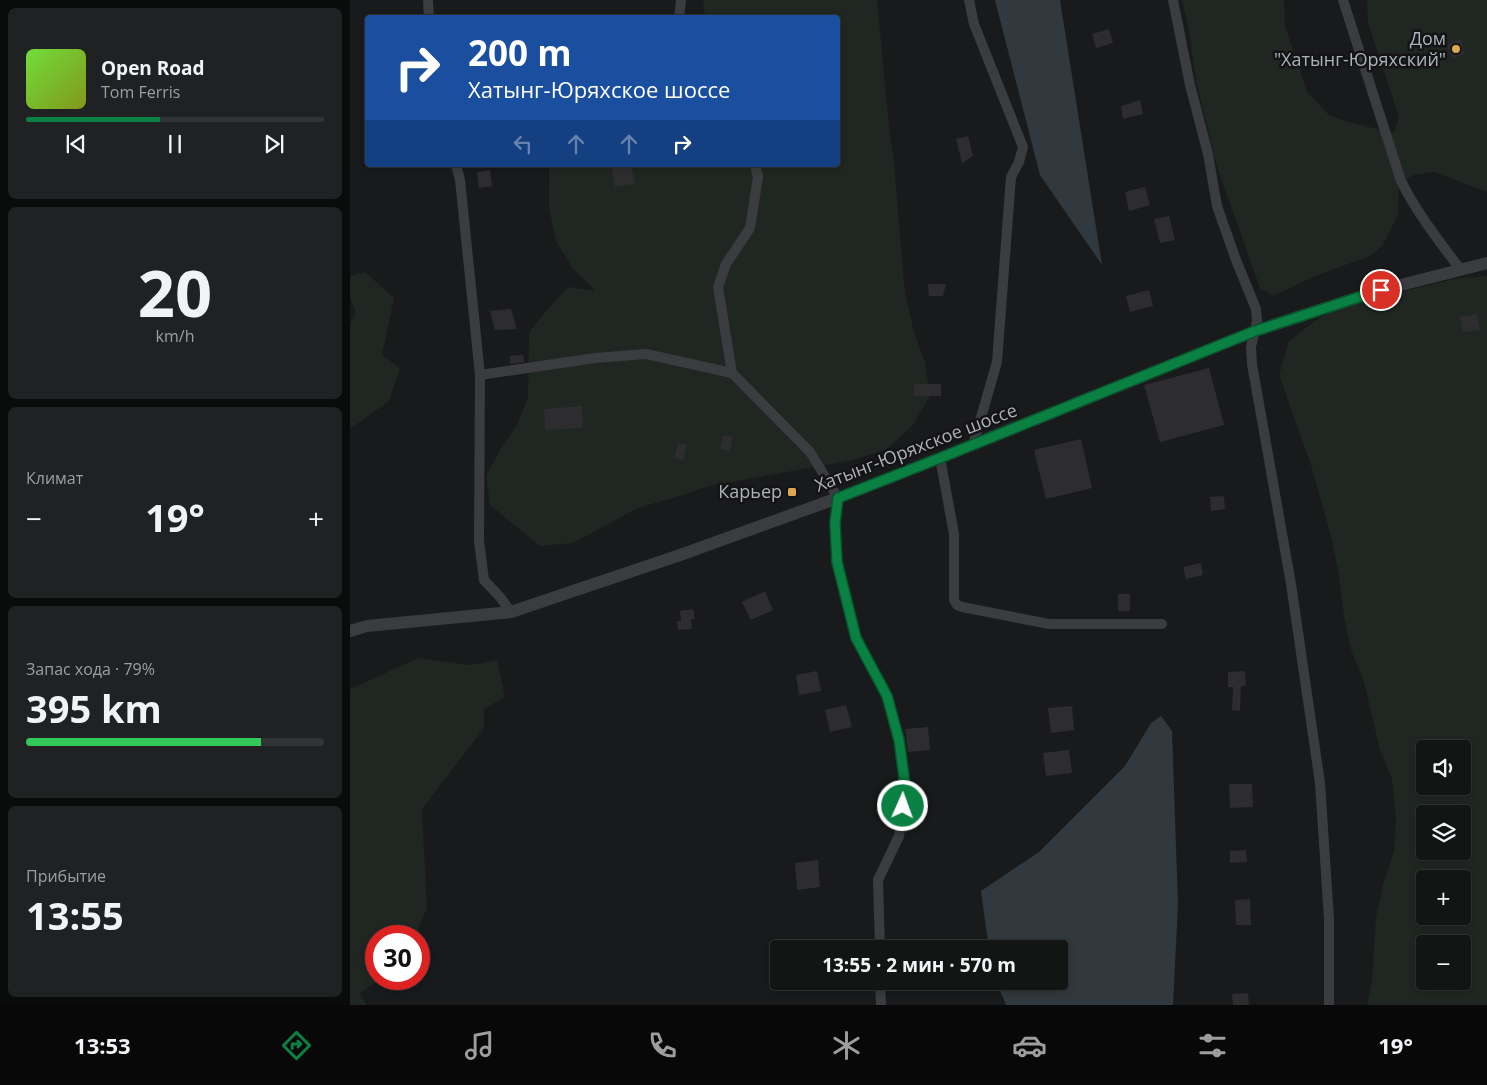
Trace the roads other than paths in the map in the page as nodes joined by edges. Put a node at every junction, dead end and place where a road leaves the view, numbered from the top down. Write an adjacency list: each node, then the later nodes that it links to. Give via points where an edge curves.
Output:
1 (428, 0): 6 (street)
2 (680, 0): 7 (street)
3 (969, 0): 15 (street, via 974,24 1023,147 1011,177 997,362)
4 (1173, 0): 12 (street, via 1217,206 1256,309)
5 (1343, 0): 11 (street, via 1401,181 1430,229)
6 (429, 15)
7 (679, 15)
8 (457, 167): 14 (street)
9 (756, 167): 13 (street, via 758,177 750,228 726,264 718,288)
10 (1487, 263): 11 (street, Хатынг-Юряхское шоссе)
11 (1460, 269): 12 (street, Хатынг-Юряхское шоссе, via 1381,290)
12 (1255, 331): 15 (street, Хатынг-Юряхское шоссе); 24 (street, via 1251,347 1252,364 1291,584 1320,783 1329,919)
13 (732, 373): 14 (street, via 646,354); 17 (street, via 810,452)
14 (480, 375): 18 (street, via 479,541 484,580)
15 (973, 445): 16 (street, Хатынг-Юряхское шоссе)
16 (940, 458): 17 (street, Хатынг-Юряхское шоссе); 19 (street, via 954,534 954,600 962,608 1049,624)
17 (838, 498): 18 (street, Хатынг-Юряхское шоссе); 21 (street, via 835,523 837,562 856,638 887,696 899,740 906,791 899,836 878,880)
18 (511, 612): 20 (street, Хатынг-Юряхское шоссе, via 367,626)
19 (1162, 624)
20 (350, 631)
21 (880, 940)
22 (880, 990): 23 (street)
23 (881, 1005)
24 (1329, 1005)

